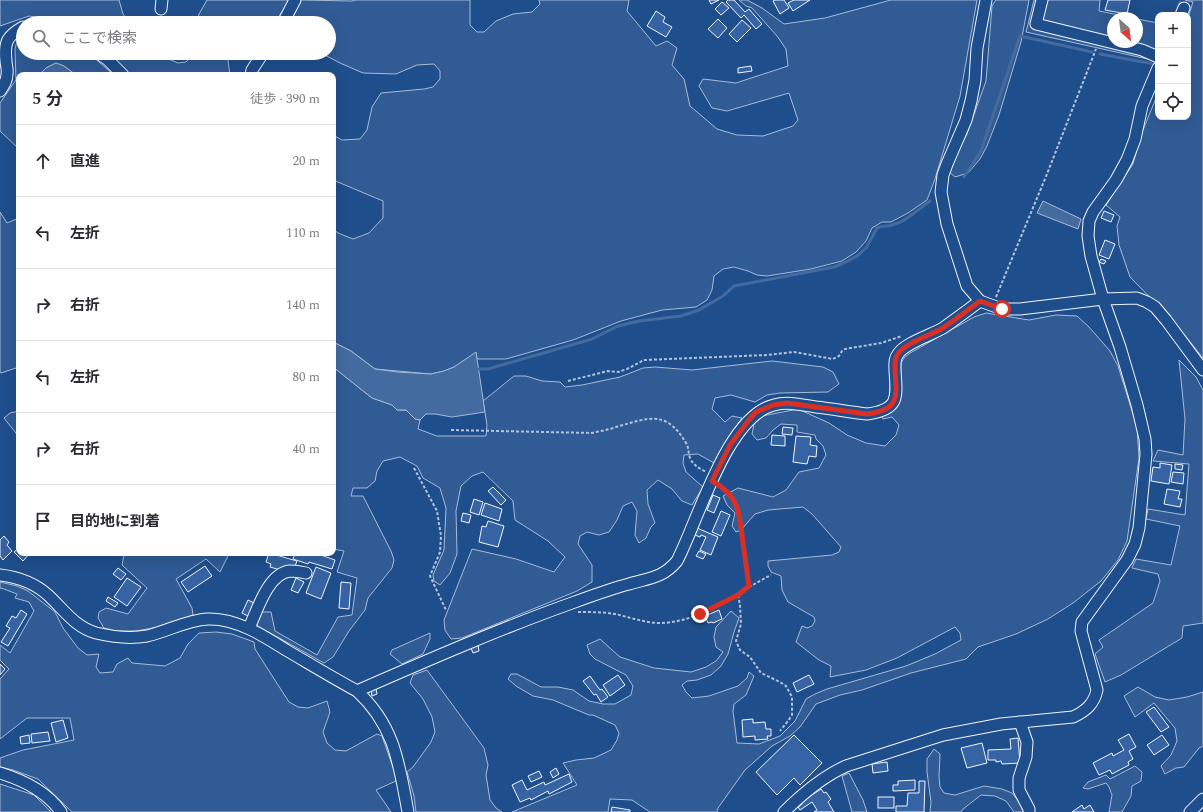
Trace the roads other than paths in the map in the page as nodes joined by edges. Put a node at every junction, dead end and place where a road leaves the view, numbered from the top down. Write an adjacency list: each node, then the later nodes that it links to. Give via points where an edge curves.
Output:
1 (294, 0): 4 (street)
2 (986, 0): 14 (street, via 977,48 972,102 945,169 941,192 967,286)
3 (1042, 0): 6 (street, via 1036,24 1142,50)
4 (286, 16)
5 (16, 31): 12 (street, via 10,34 6,45 8,73)
6 (1155, 56)
7 (108, 60): 9 (street)
8 (258, 60): 10 (street)
9 (120, 72)
10 (252, 72)
11 (1155, 75): 13 (street, via 1142,106 1135,139 1127,160 1089,221 1091,256)
12 (0, 91)
13 (1103, 299): 14 (street, via 1020,309 1002,309); 15 (street, via 1137,298 1147,302 1166,320); 20 (street, via 1129,376 1145,439 1146,454 1136,544 1082,622 1081,631 1097,690 1095,698 1082,712 1073,716)
14 (980, 301): 19 (street, via 942,328 912,342 899,352 895,359 894,403 876,413 787,403 756,412 730,445 678,561 672,568 653,578 572,603 484,637)
15 (1203, 370)
16 (306, 573): 18 (street, via 290,571 280,574 266,591)
17 (0, 575): 18 (street, via 14,576 27,581 49,596 70,618 94,632 105,635 132,638 209,619)
18 (249, 628): 19 (street)
19 (357, 691): 24 (street, via 377,713 391,737)
20 (1020, 722): 25 (street, via 943,735 846,766 810,788); 26 (street, via 1027,742 1019,790)
21 (0, 773): 23 (street, via 30,784)
22 (1203, 799): 27 (street)
23 (61, 812)
24 (408, 812)
25 (784, 812)
26 (1029, 812)
27 (1190, 812)

